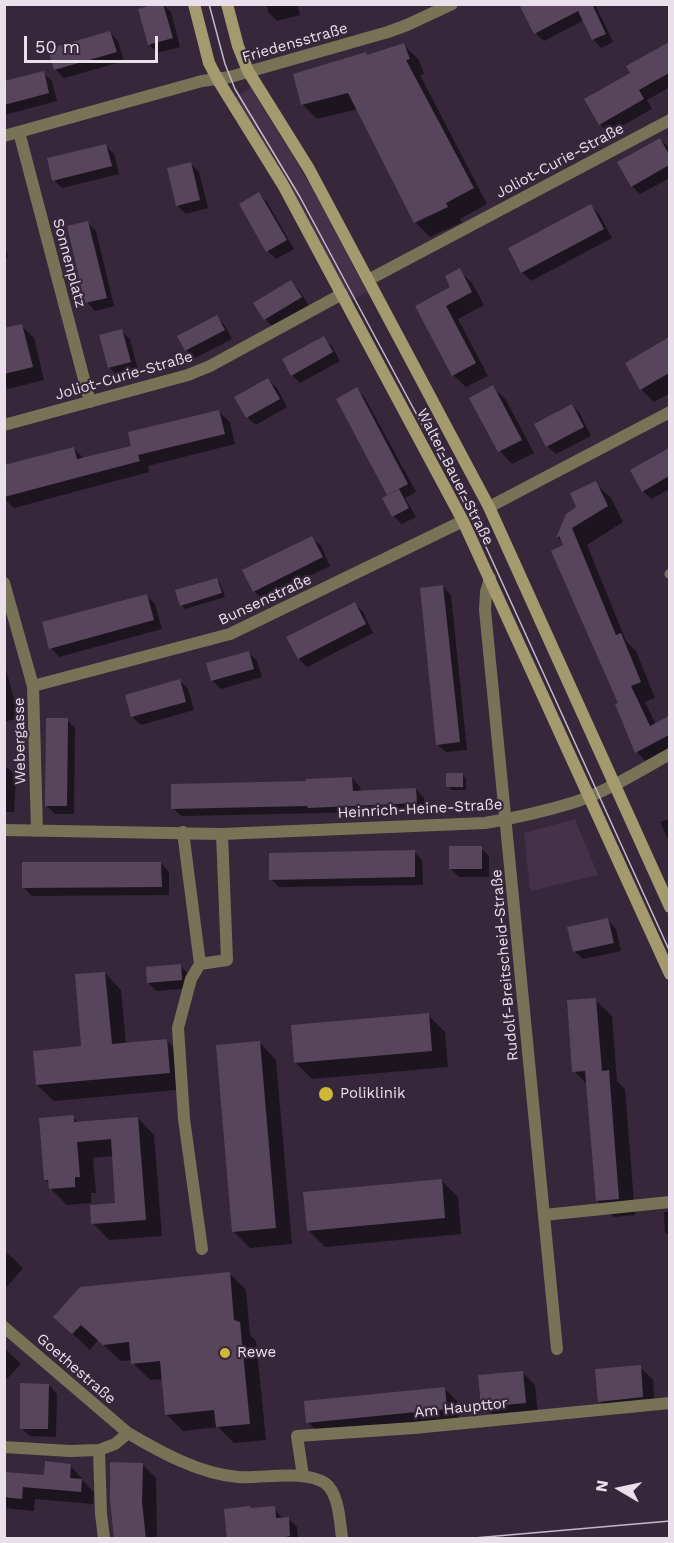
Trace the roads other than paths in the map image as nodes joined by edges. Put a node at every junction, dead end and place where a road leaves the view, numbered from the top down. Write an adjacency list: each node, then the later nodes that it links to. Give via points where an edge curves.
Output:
1 (194, 4): 5 (street, Walter-Bauer-Straße, via 209,63)
2 (227, 4): 4 (street, Walter-Bauer-Straße)
3 (452, 4): 4 (street, Friedensstraße, via 388,32)
4 (248, 71): 5 (street, Friedensstraße); 9 (street, Walter-Bauer-Straße, via 309,169)
5 (218, 80): 7 (street, Friedensstraße, via 202,81); 10 (street, Walter-Bauer-Straße, via 282,184)
6 (669, 120): 9 (street, Joliot-Curie-Straße)
7 (19, 132): 8 (street, Friedensstraße); 11 (street, Sonnenplatz)
8 (4, 136)
9 (368, 280): 14 (street, Walter-Bauer-Straße)
10 (342, 294): 11 (street, Joliot-Curie-Straße, via 210,366); 15 (street, Walter-Bauer-Straße)
11 (90, 402): 13 (street, Joliot-Curie-Straße)
12 (669, 412): 14 (street)
13 (4, 425)
14 (489, 507): 20 (street, Walter-Bauer-Straße)
15 (463, 521): 16 (street, Walter-Bauer-Straße); 18 (street, Bunsenstraße, via 230,634)
16 (490, 578): 21 (street, Walter-Bauer-Straße); 22 (street, Rudolf-Breitscheid-Straße, via 485,610)
17 (4, 583): 18 (street, Webergasse)
18 (33, 686): 24 (street, Webergasse)
19 (669, 754): 20 (street, Heinrich-Heine-Straße)
20 (615, 785): 21 (street, Heinrich-Heine-Straße); 27 (street, Walter-Bauer-Straße)
21 (588, 796): 22 (street, Heinrich-Heine-Straße); 29 (street, Walter-Bauer-Straße)
22 (506, 820): 26 (street, Heinrich-Heine-Straße); 31 (street, Rudolf-Breitscheid-Straße)
23 (4, 830): 24 (street, Heinrich-Heine-Straße)
24 (37, 831): 25 (street, Heinrich-Heine-Straße)
25 (183, 832): 26 (street, Heinrich-Heine-Straße); 28 (street)
26 (222, 834): 28 (street, via 227,960)
27 (669, 907)
28 (200, 964): 32 (street, via 191,979 178,1028 184,1119)
29 (669, 974)
30 (669, 1202): 31 (street)
31 (544, 1215): 34 (street, Rudolf-Breitscheid-Straße)
32 (202, 1250)
33 (4, 1327): 36 (street, Goethestraße)
34 (557, 1349)
35 (669, 1403): 39 (street, Am Haupttor, via 297,1436)
36 (128, 1433): 38 (street); 39 (street, via 166,1455 213,1472 237,1477)
37 (4, 1448): 38 (street)
38 (99, 1450): 40 (street)
39 (303, 1476): 41 (street, via 326,1483 337,1500)
40 (104, 1539)
41 (342, 1539)

